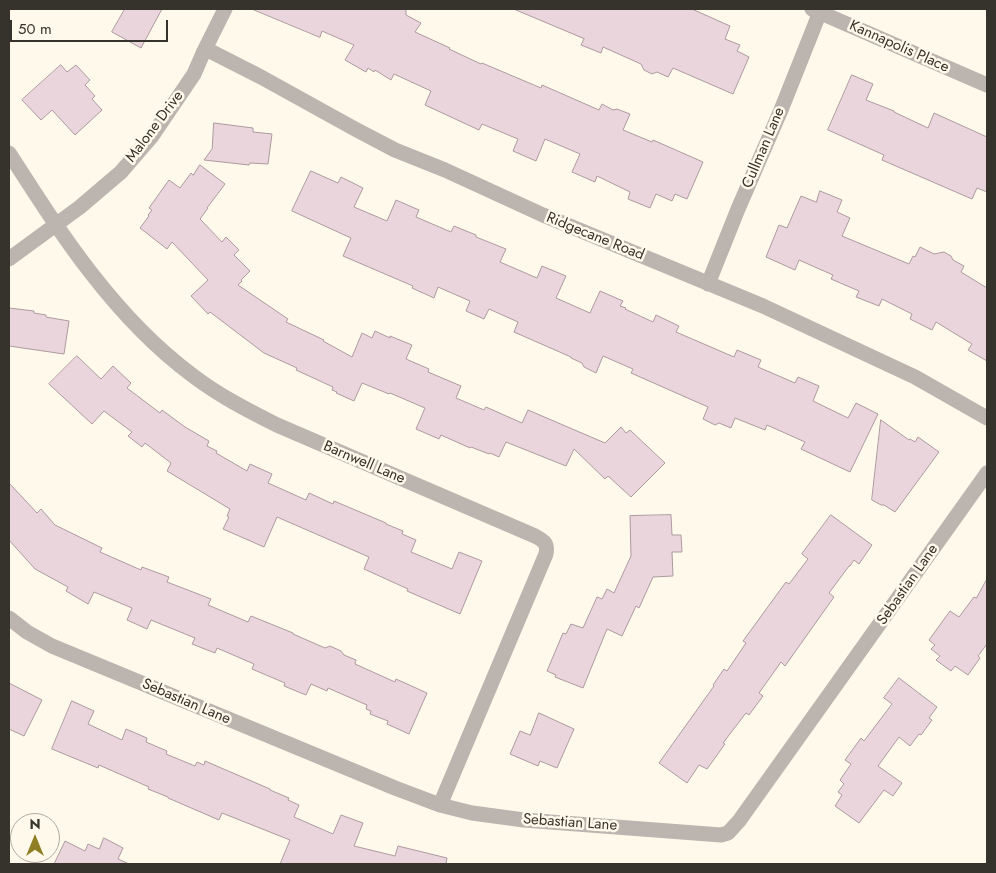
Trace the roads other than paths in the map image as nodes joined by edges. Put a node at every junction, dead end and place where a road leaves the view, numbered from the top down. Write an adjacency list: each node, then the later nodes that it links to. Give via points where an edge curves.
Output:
1 (225, 9): 3 (street, Malone Drive)
2 (816, 11): 4 (street, Kannapolis Place); 8 (street, Cullman Lane, via 781,110)
3 (206, 49): 6 (street, Malone Drive, via 194,74 152,136 121,172); 8 (street, Ridgecane Road, via 395,150)
4 (987, 85)
5 (9, 153): 6 (street, Barnwell Lane)
6 (55, 225): 7 (street, Malone Drive); 12 (street, Barnwell Lane, via 112,300 148,338 191,375 235,404 276,426 545,542 546,554)
7 (9, 259)
8 (708, 284): 9 (street, Ridgecane Road, via 915,377)
9 (987, 418)
10 (987, 473): 12 (street, Sebastian Lane, via 728,833 524,820)
11 (9, 618): 12 (street, Sebastian Lane, via 52,646)
12 (440, 805)

